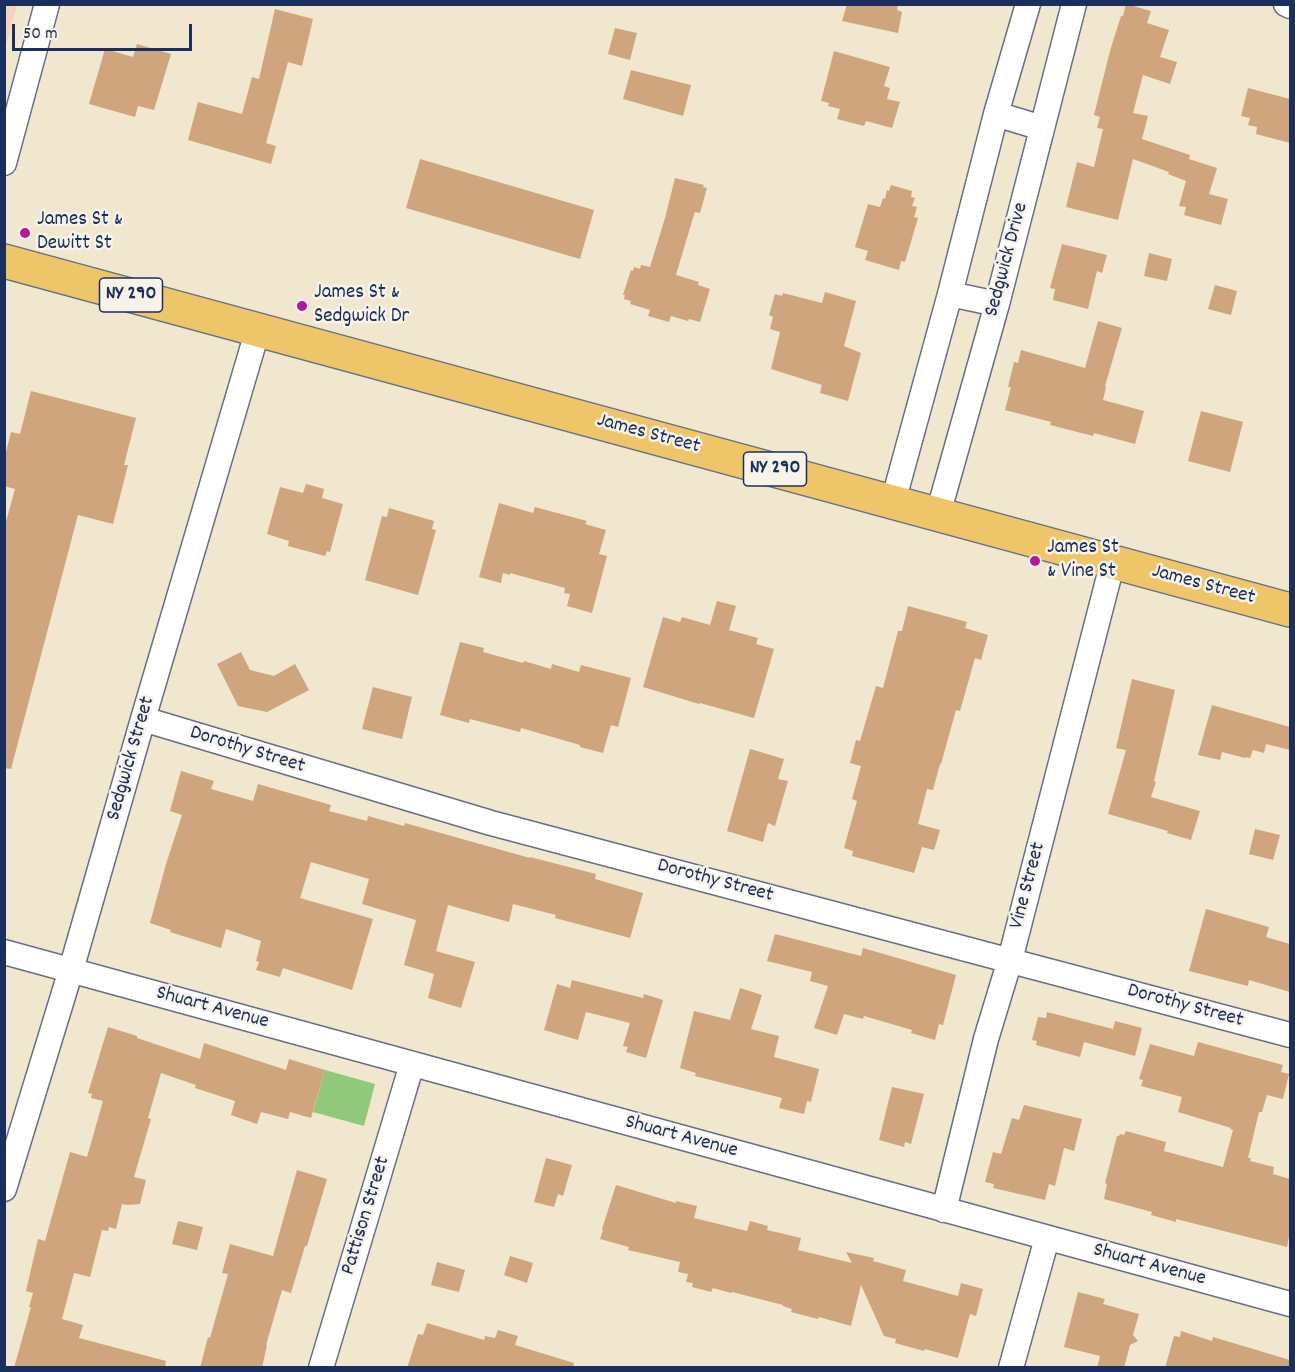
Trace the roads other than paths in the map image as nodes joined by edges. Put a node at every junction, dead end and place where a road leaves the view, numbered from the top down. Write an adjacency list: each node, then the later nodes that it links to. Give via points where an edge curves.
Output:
1 (47, 4): 8 (street)
2 (1028, 4): 6 (street)
3 (1074, 4): 7 (street, Sedgwick Drive)
4 (1286, 4): 5 (street)
5 (1290, 6)
6 (996, 114): 7 (street); 10 (street)
7 (1042, 128): 11 (street, Sedgwick Drive)
8 (4, 163)
9 (4, 261): 12 (main road, James Street / NY 290)
10 (950, 294): 11 (street); 13 (street)
11 (996, 304): 14 (street, Sedgwick Drive)
12 (258, 329): 13 (main road, James Street / NY 290); 17 (street, Sedgwick Street)
13 (893, 501): 14 (main road, James Street / NY 290)
14 (938, 514): 15 (main road, James Street / NY 290)
15 (1113, 561): 16 (main road, James Street / NY 290); 19 (street, Vine Street)
16 (1290, 610)
17 (143, 719): 19 (street, Dorothy Street, via 491,823); 20 (street, Sedgwick Street)
18 (4, 952): 20 (street, Shuart Avenue)
19 (1010, 960): 21 (street, Dorothy Street); 24 (street, Vine Street)
20 (71, 970): 22 (street, Shuart Avenue); 23 (street, Sedgwick Street)
21 (1290, 1035)
22 (412, 1064): 24 (street, Shuart Avenue); 27 (street, Pattison Street)
23 (4, 1189)
24 (944, 1210): 25 (street, Shuart Avenue)
25 (1047, 1238): 26 (street, Shuart Avenue); 28 (street)
26 (1290, 1304)
27 (321, 1368)
28 (1011, 1368)

